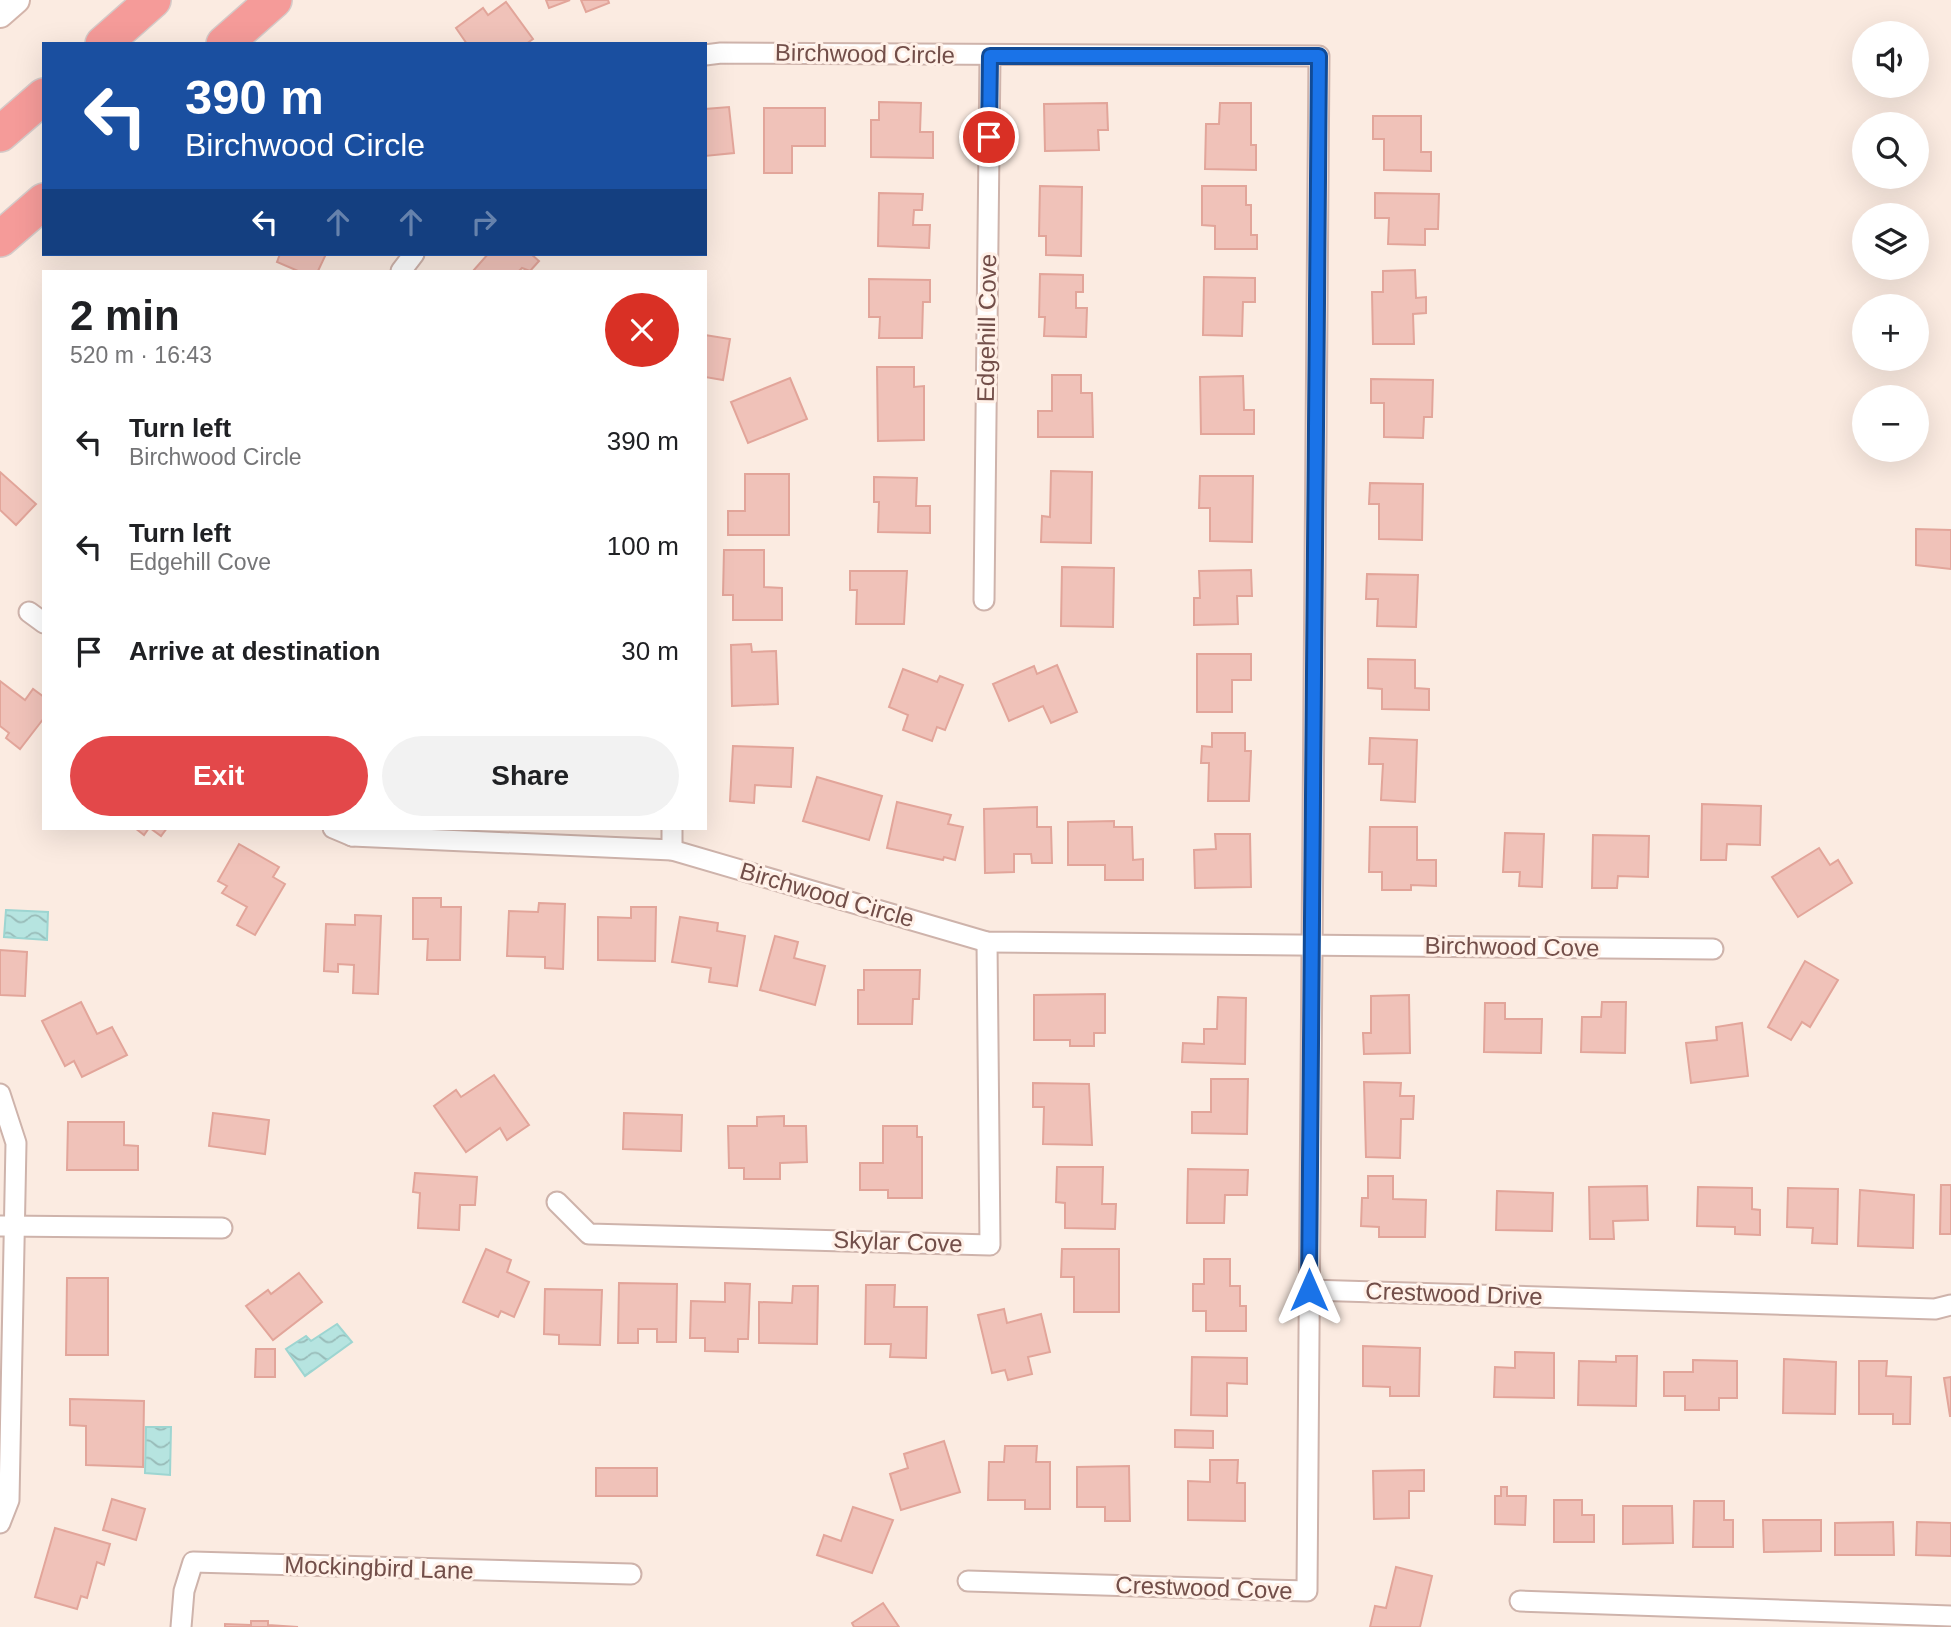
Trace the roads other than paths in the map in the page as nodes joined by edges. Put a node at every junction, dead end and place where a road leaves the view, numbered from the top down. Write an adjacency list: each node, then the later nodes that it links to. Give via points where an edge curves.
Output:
1 (16, 0): 4 (street)
2 (153, 0): 5 (highway)
3 (274, 0): 6 (highway)
4 (0, 14)
5 (105, 42)
6 (226, 42)
7 (707, 55): 8 (street, Birchwood Circle)
8 (990, 56): 15 (street, Edgehill Cove); 20 (street, Birchwood Circle, via 1319,56)
9 (42, 98): 10 (highway)
10 (0, 134)
11 (42, 203): 12 (highway)
12 (0, 239)
13 (412, 256): 14 (street)
14 (402, 270)
15 (984, 600)
16 (672, 830): 18 (street)
17 (352, 832): 18 (street, Birchwood Circle)
18 (672, 850): 19 (street, Birchwood Circle)
19 (987, 942): 20 (street, Birchwood Circle); 23 (street, Skylar Cove, via 990,1245 589,1234)
20 (1310, 945): 21 (street, Birchwood Cove); 26 (street)
21 (1713, 949)
22 (0, 1094): 24 (street, via 16,1143)
23 (557, 1202)
24 (6, 1225): 25 (street); 28 (street, via 9,1500)
25 (222, 1228)
26 (1309, 1290): 27 (street, Crestwood Drive); 30 (street, Crestwood Cove, via 1307,1591)
27 (1951, 1306)
28 (0, 1522)
29 (631, 1574): 33 (street, Mockingbird Lane, via 192,1562)
30 (968, 1581)
31 (1520, 1601): 32 (street)
32 (1951, 1616)
33 (181, 1627)

